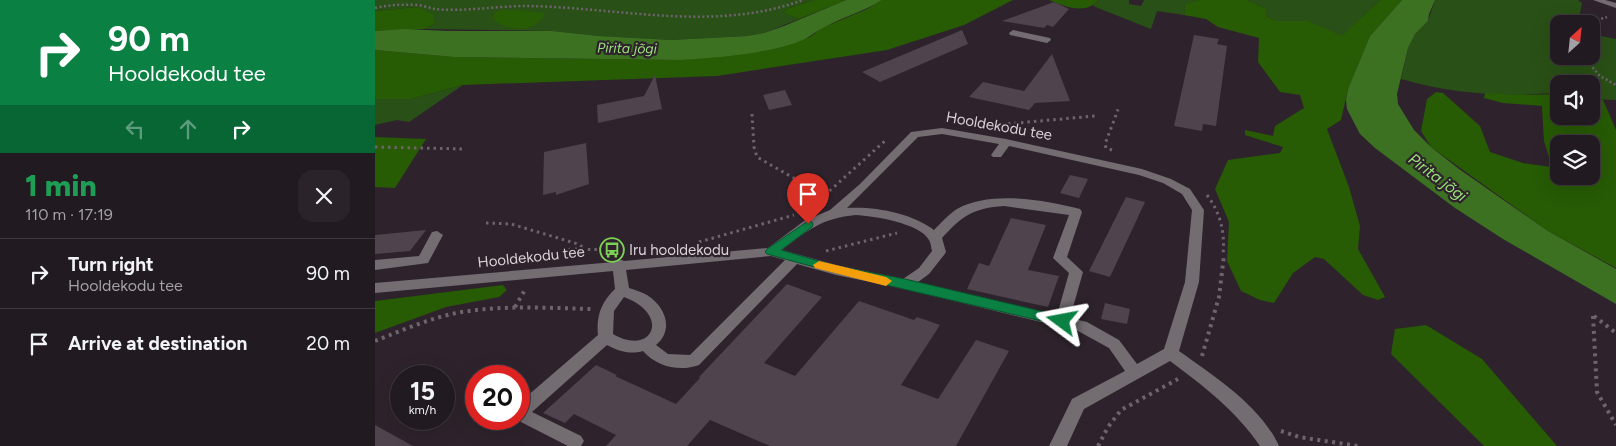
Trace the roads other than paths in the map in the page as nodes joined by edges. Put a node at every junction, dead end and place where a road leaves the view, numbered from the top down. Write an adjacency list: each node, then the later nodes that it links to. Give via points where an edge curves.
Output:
1 (1597, 0): 2 (street)
2 (1616, 6)
3 (1013, 33): 4 (street)
4 (1047, 40)
5 (1006, 142): 6 (street); 7 (street, Hooldekodu tee, via 942,130 915,134); 20 (street, Hooldekodu tee, via 1142,172 1186,192 1198,210 1192,282)
6 (997, 154)
7 (834, 213): 9 (street, via 879,212 922,227); 10 (street, Hooldekodu tee, via 808,224)
8 (437, 235): 13 (street, via 423,260)
9 (935, 238): 14 (street, via 939,252 924,271); 17 (street, via 962,212 987,202 1076,212 1060,258 1076,272)
10 (771, 252): 11 (street, Hooldekodu tee); 12 (street)
11 (619, 257): 15 (street, Hooldekodu tee); 16 (street)
12 (795, 258): 14 (street); 19 (street, via 694,361 669,362 654,355)
13 (375, 265)
14 (905, 284): 17 (street)
15 (375, 288)
16 (622, 291): 18 (street, via 611,299 607,309 603,325); 19 (street, via 636,294 652,304 660,318 660,330)
17 (1062, 321): 21 (street, via 1082,326 1114,344)
18 (605, 337): 19 (street, via 629,348); 22 (street, via 519,413)
19 (645, 344)
20 (1171, 353): 21 (street); 24 (street, via 1219,389 1253,421)
21 (1135, 373): 23 (street, via 1078,404)
22 (575, 441)
23 (1058, 446)
24 (1270, 446)

